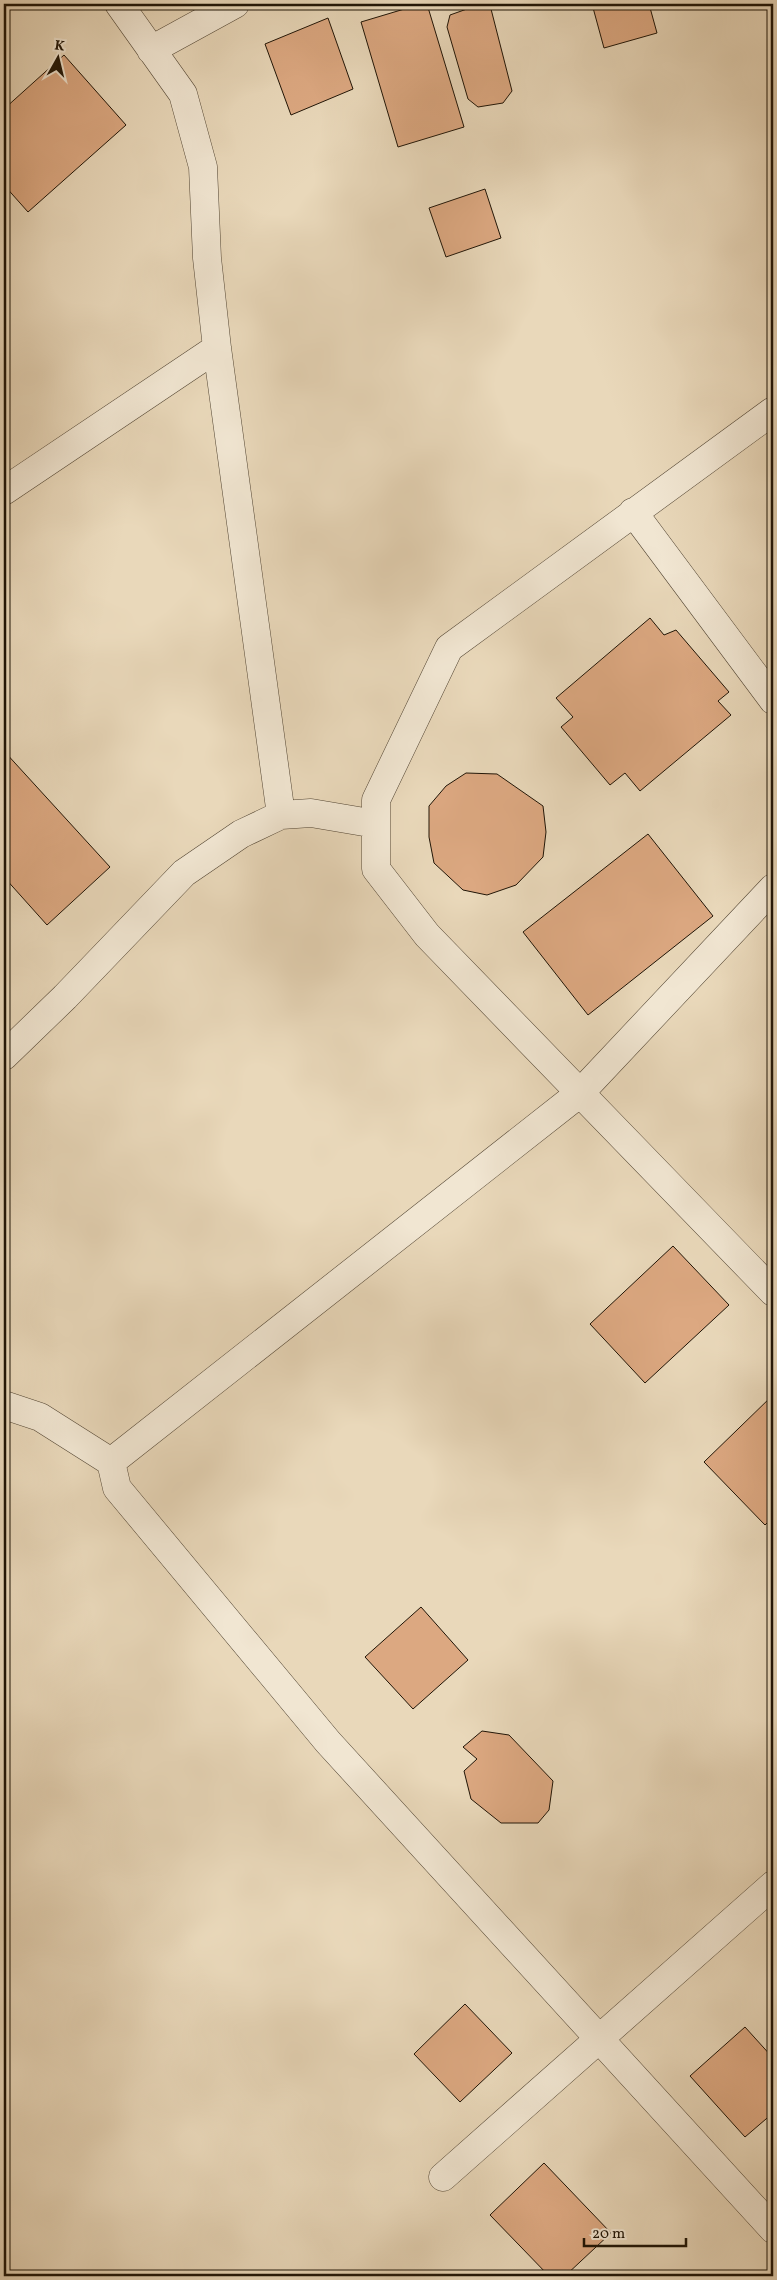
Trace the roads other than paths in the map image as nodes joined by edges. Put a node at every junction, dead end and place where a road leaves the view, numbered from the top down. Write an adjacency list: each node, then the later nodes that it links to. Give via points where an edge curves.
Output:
1 (119, 4): 3 (street)
2 (235, 4): 3 (street)
3 (151, 50): 4 (street, via 183,94 203,167 207,258)
4 (217, 348): 6 (street); 9 (street)
5 (773, 411): 7 (street)
6 (4, 491)
7 (633, 512): 8 (street); 10 (street, via 449,648 376,800)
8 (773, 700)
9 (281, 815): 10 (street, via 311,813); 12 (street, via 241,834 184,873)
10 (376, 824): 13 (street, via 376,869 426,935)
11 (773, 888): 13 (street)
12 (4, 1056)
13 (580, 1093): 14 (street); 16 (street)
14 (773, 1292)
15 (4, 1406): 16 (street, via 40,1416)
16 (111, 1462): 18 (street, via 117,1488 328,1742)
17 (773, 1885): 18 (street)
18 (601, 2038): 19 (street); 20 (street)
19 (443, 2177)
20 (773, 2230)

